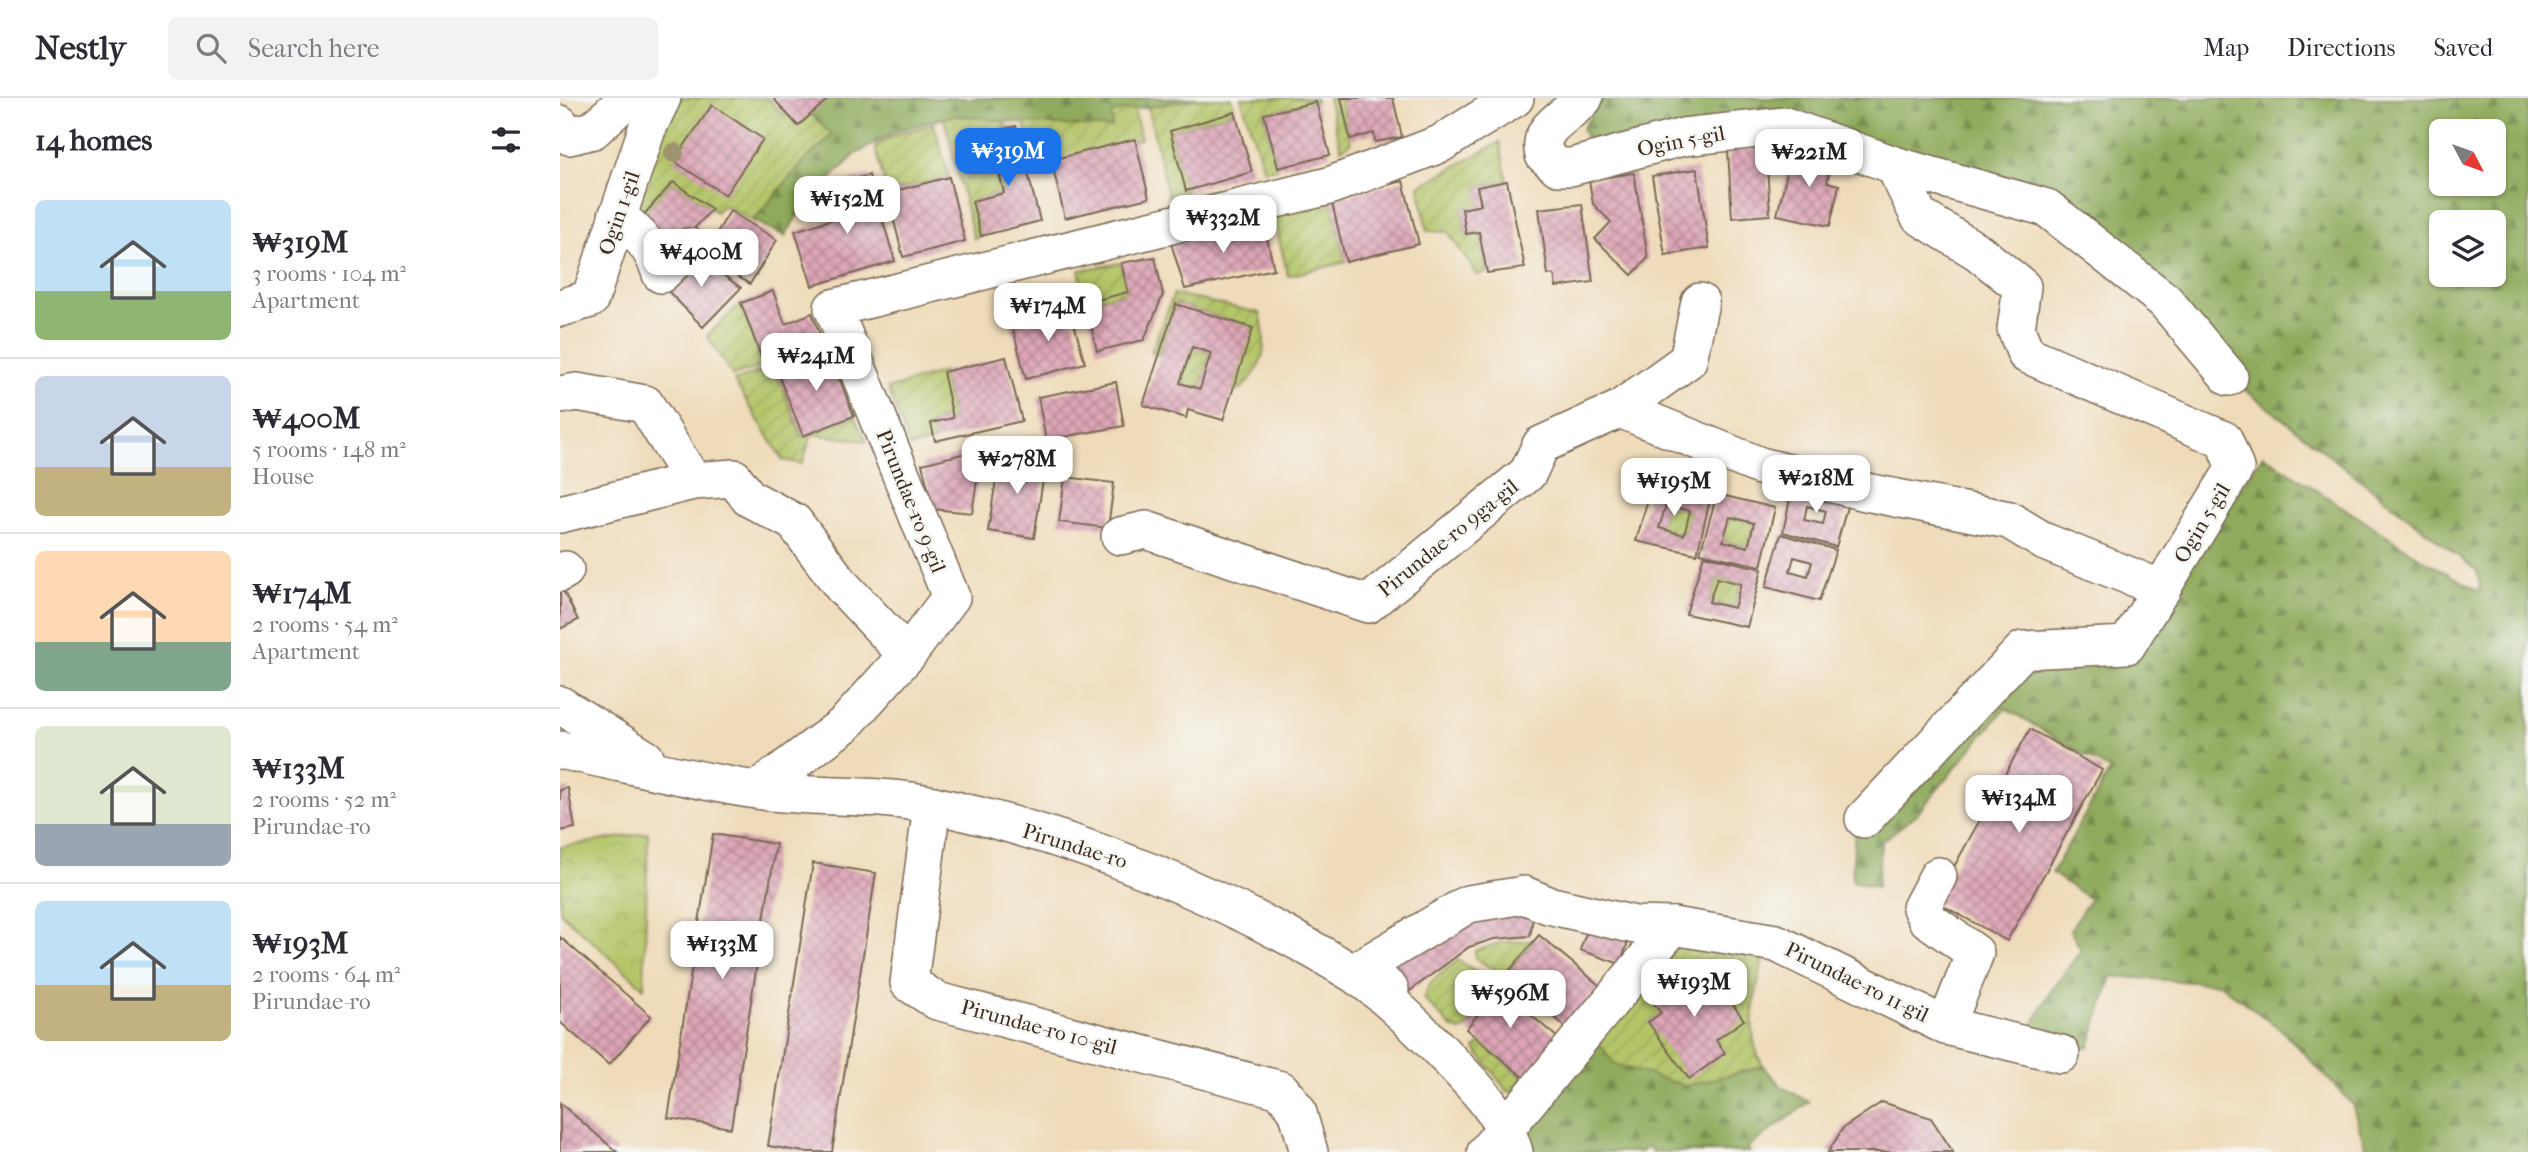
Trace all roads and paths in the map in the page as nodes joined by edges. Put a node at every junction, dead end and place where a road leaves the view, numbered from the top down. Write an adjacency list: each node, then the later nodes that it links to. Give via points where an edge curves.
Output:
1 (628, 98): 5 (street, via 593,130 569,136)
2 (662, 98): 7 (street, Ogin 1-gil)
3 (1515, 98): 18 (street, Pirundae-ro 9-gil, via 1440,144 1329,187 833,308 951,597)
4 (1584, 98): 6 (street, Ogin 5-gil, via 1549,128 1542,141 1544,155 1558,167 1683,136 1784,126)
5 (560, 124)
6 (1894, 165): 11 (street, Ogin 5-gil, via 2047,208 2165,301); 17 (street, Ogin 5-gil, via 1919,216 1978,252 2022,287 2016,329 2026,354 2224,440 2235,468)
7 (617, 216): 8 (street, via 640,233 661,274); 10 (street, Ogin 1-gil, via 590,299)
8 (689, 247)
9 (1700, 302): 13 (street, Pirundae-ro 9ga-gil, via 1688,360)
10 (560, 308)
11 (2229, 377)
12 (560, 395): 14 (street, via 577,392 645,404)
13 (1620, 409): 16 (street, Pirundae-ro 9ga-gil, via 1541,445 1528,473 1368,604 1146,530); 17 (street, via 1760,466 2009,520 2045,542)
14 (693, 481): 15 (street); 18 (street, via 734,478 750,498 794,522 842,586)
15 (560, 514)
16 (1120, 536)
17 (2162, 589): 24 (street, Ogin 5-gil, via 2127,645 2023,650)
18 (907, 655): 22 (street, Pirundae-ro 9-gil, via 845,724)
19 (560, 705): 21 (street)
20 (560, 750): 21 (street, Pirundae-ro)
21 (664, 771): 22 (street, Pirundae-ro)
22 (757, 790): 23 (street, Pirundae-ro)
23 (932, 805): 25 (street, Pirundae-ro); 33 (street, Pirundae-ro 10-gil, via 909,984 937,1001 1281,1090 1297,1110)
24 (1864, 818)
25 (1144, 868): 28 (street, via 1184,864 1311,931); 32 (street, Pirundae-ro, via 1355,975 1410,1020 1461,1072)
26 (1938, 876): 29 (street, via 1922,908 1926,918 1975,953)
27 (1673, 926): 28 (street, Pirundae-ro 11-gil, via 1634,925 1524,895 1468,904); 29 (street, Pirundae-ro 11-gil, via 1776,943); 32 (street, Pirundae-ro)
28 (1364, 966): 30 (street)
29 (1946, 1026): 31 (street, Pirundae-ro 11-gil)
30 (1447, 1041)
31 (2061, 1054)
32 (1503, 1144)
33 (1309, 1152)

